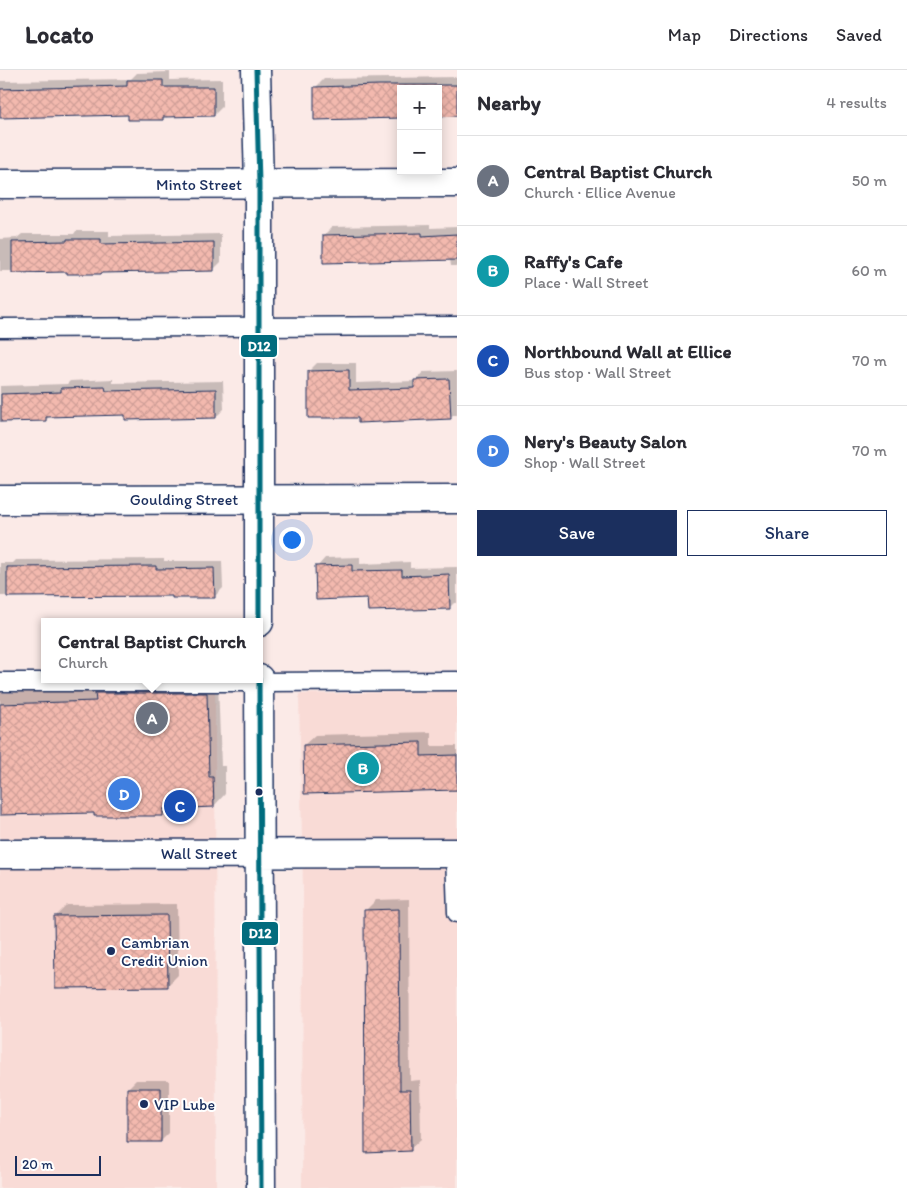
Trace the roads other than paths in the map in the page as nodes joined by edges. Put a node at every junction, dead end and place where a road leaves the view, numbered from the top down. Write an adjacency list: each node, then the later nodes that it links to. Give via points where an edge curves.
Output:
1 (256, 70): 4 (main road)
2 (457, 183): 4 (main road, Minto Street)
3 (0, 184): 4 (main road, Minto Street)
4 (259, 184): 6 (main road)
5 (457, 326): 6 (lane)
6 (259, 327): 7 (lane); 8 (main road)
7 (0, 328)
8 (259, 499): 9 (main road, Goulding Street); 10 (main road, Goulding Street); 11 (main road)
9 (457, 499)
10 (0, 500)
11 (259, 618)
12 (263, 681): 13 (lane)
13 (457, 681)
14 (0, 682): 15 (lane)
15 (41, 682)
16 (259, 683): 17 (main road)
17 (260, 853): 18 (main road, Wall Street); 19 (main road, Wall Street); 21 (main road)
18 (0, 854)
19 (456, 854): 20 (lane)
20 (457, 913)
21 (261, 1188)

